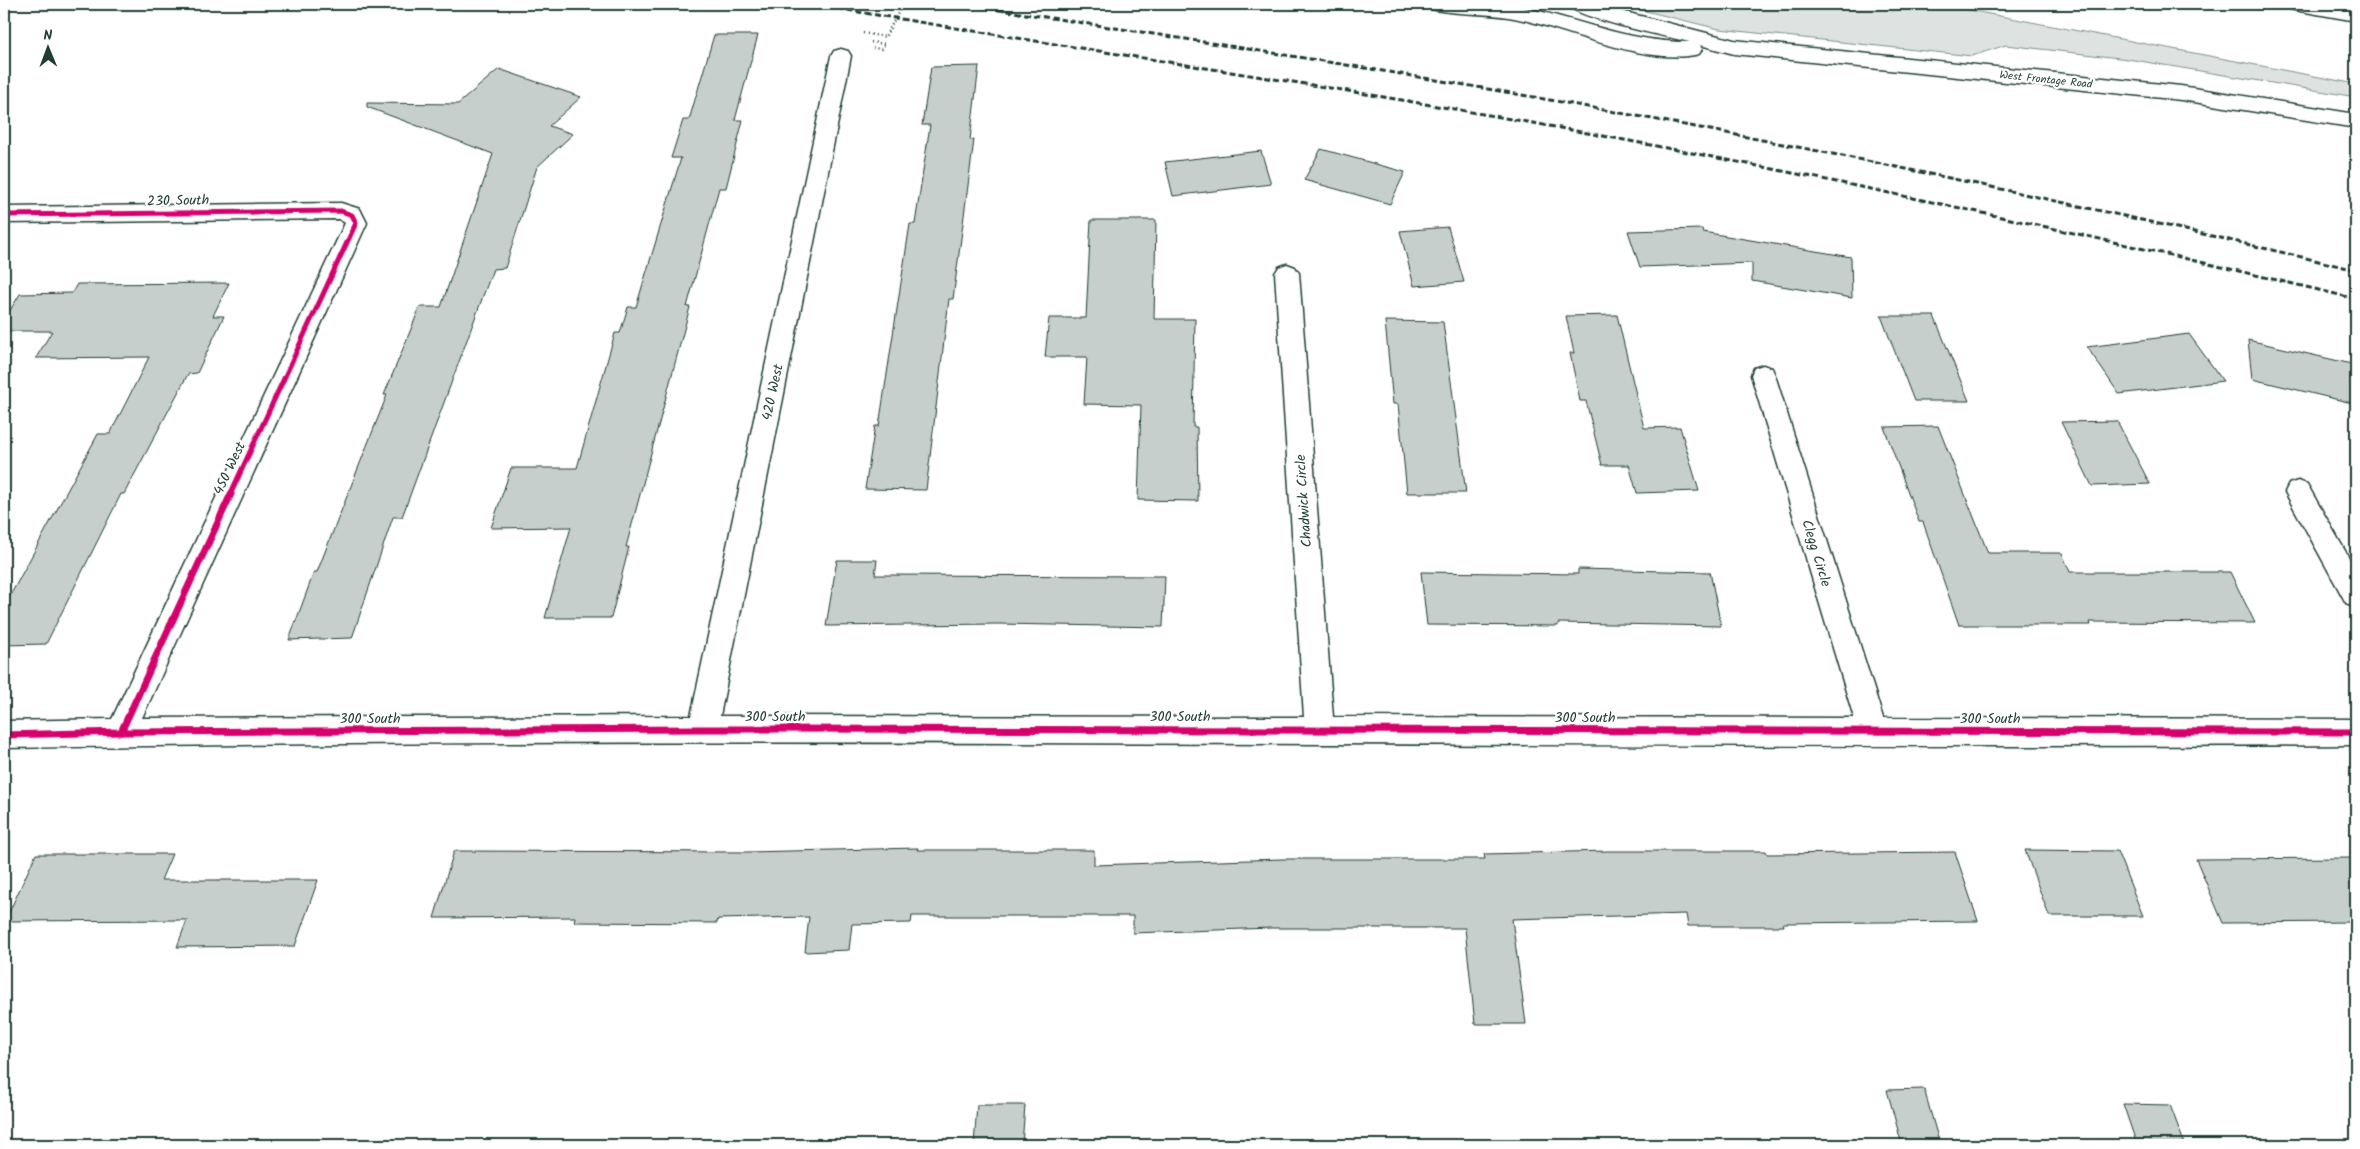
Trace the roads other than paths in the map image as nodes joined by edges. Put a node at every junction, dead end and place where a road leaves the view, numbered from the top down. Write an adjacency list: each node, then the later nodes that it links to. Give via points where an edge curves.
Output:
1 (1434, 4): 4 (main road, West Frontage Road, via 1450,8)
2 (1576, 4): 6 (main road, West Frontage Road)
3 (2294, 4): 5 (main road)
4 (1484, 5): 6 (main road, West Frontage Road, via 1639,44 1682,50)
5 (2356, 15)
6 (1734, 47): 8 (main road, West Frontage Road, via 2181,94)
7 (842, 56): 16 (main road, 420 West)
8 (2356, 121)
9 (4, 215): 10 (main road, 230 South, via 341,211)
10 (352, 215): 18 (main road, 450 West, via 356,223)
11 (1288, 273): 15 (main road, Chadwick Circle)
12 (1763, 375): 17 (main road, Clegg Circle)
13 (2298, 492): 14 (main road)
14 (2356, 595)
15 (1319, 728): 16 (main road, 300 South); 17 (main road, 300 South)
16 (703, 729): 18 (main road, 300 South)
17 (1872, 730): 19 (main road, 300 South)
18 (122, 732): 20 (main road, 300 South)
19 (2356, 732)
20 (4, 735)

